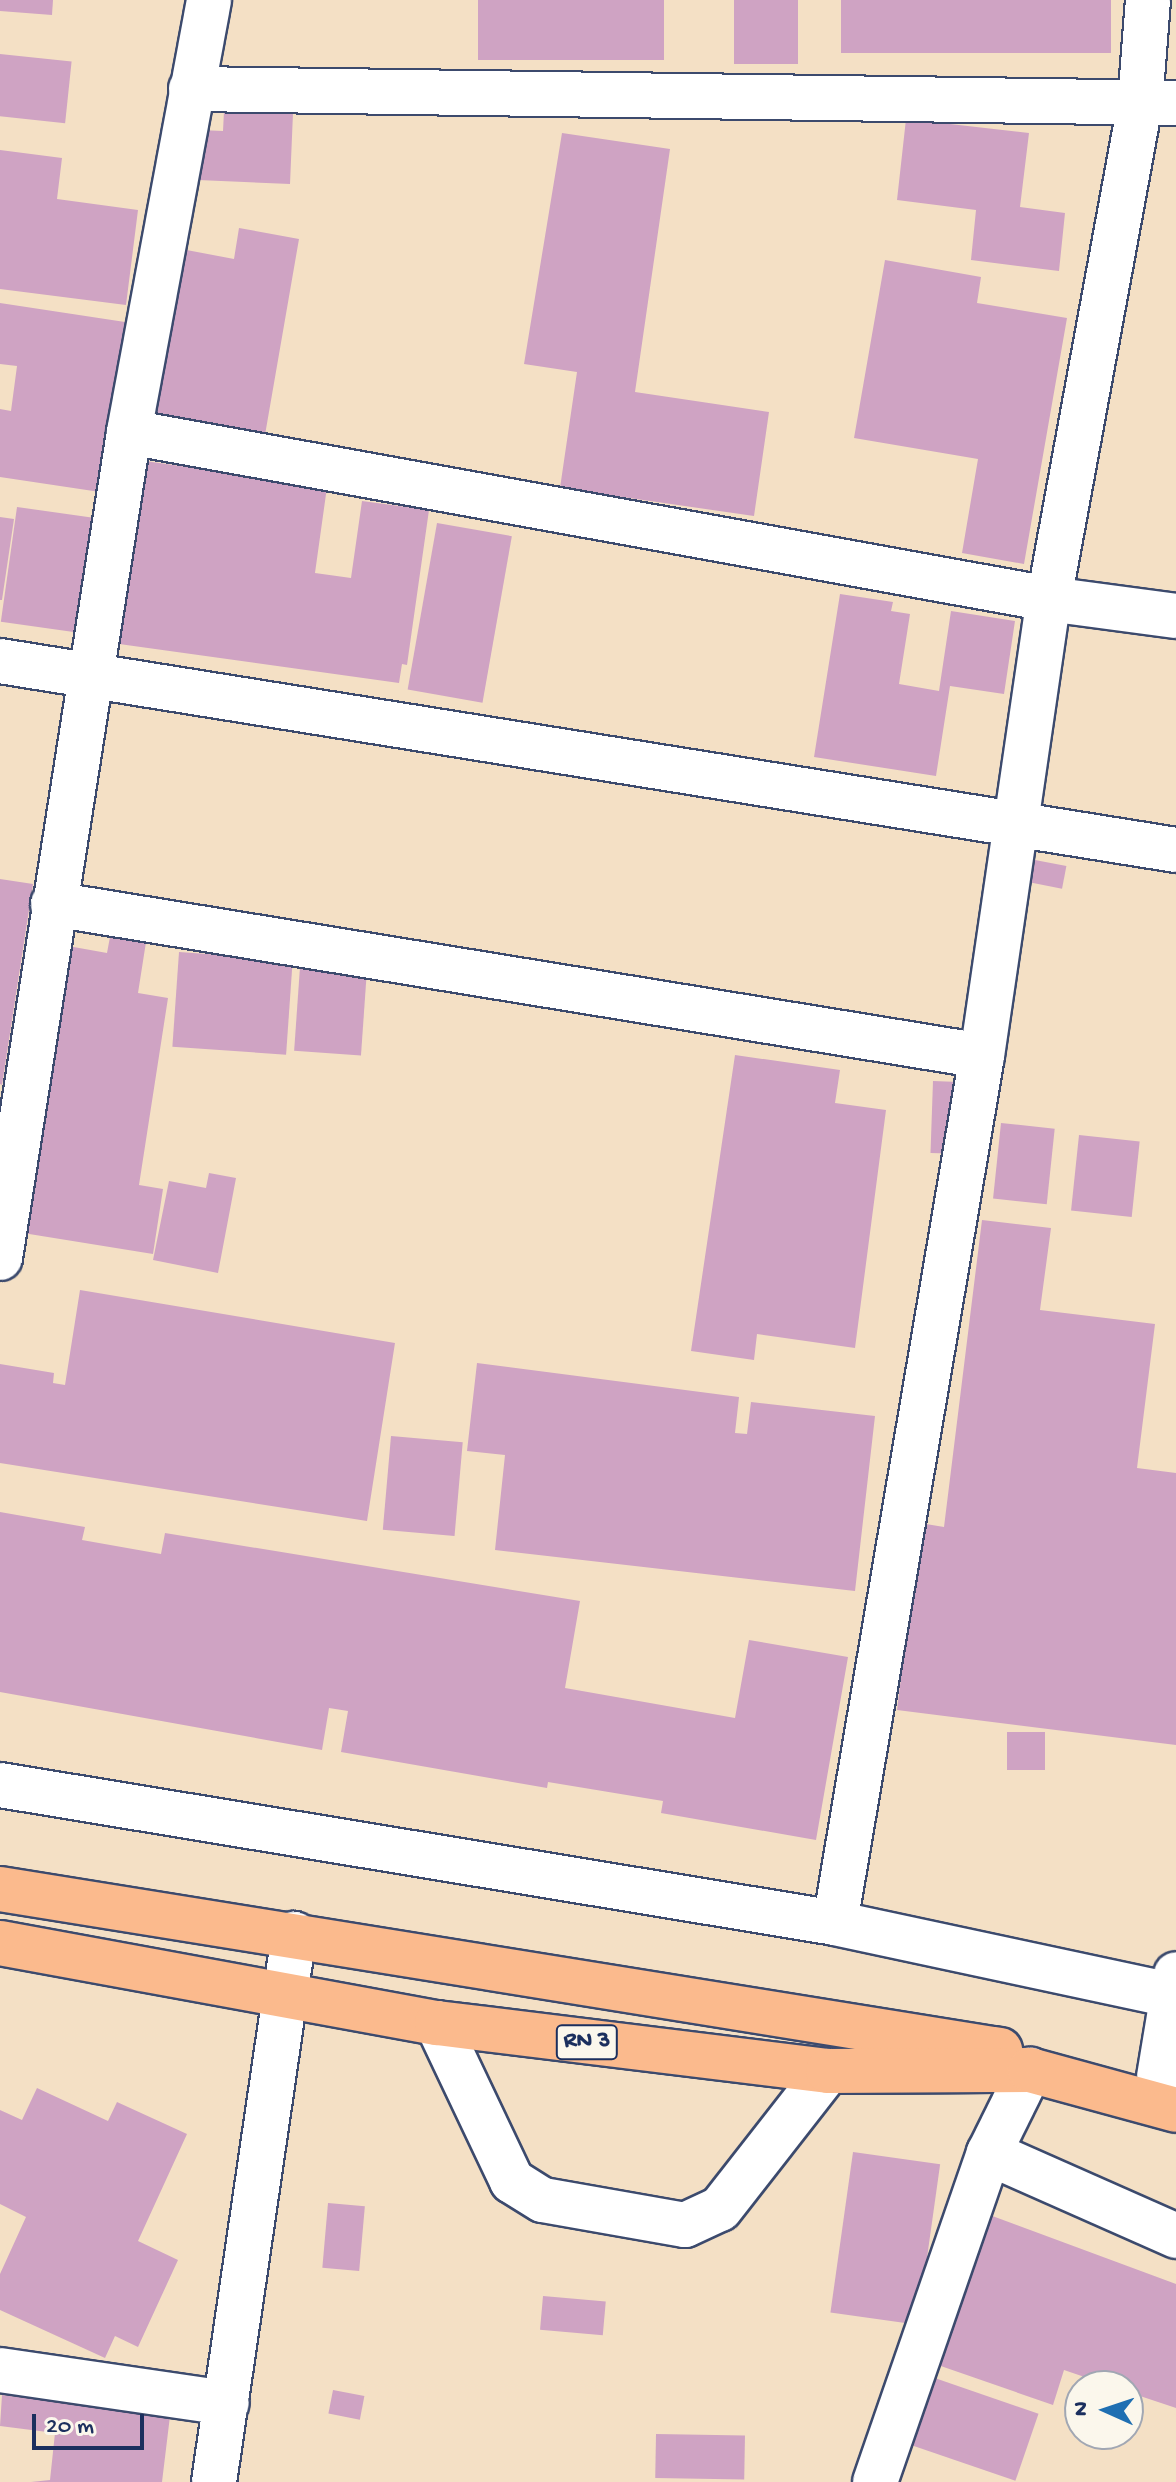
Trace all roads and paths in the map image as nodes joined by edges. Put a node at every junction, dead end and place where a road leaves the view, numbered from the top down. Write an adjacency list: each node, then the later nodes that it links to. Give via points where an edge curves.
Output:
1 (209, 0): 3 (street)
2 (1148, 0): 4 (street)
3 (191, 89): 4 (street); 5 (street)
4 (1158, 104): 6 (street)
5 (129, 432): 6 (street); 9 (street)
6 (1049, 599): 7 (street); 10 (street)
7 (1176, 616)
8 (0, 661): 9 (street)
9 (95, 675): 10 (street); 12 (street)
10 (1017, 823): 11 (street); 13 (street)
11 (1176, 850)
12 (53, 904): 13 (street); 14 (street)
13 (982, 1056): 17 (street)
14 (0, 1258)
15 (0, 1785): 17 (street)
16 (0, 1889): 18 (highway, RN 3)
17 (835, 1923): 20 (street)
18 (294, 1934): 21 (street); 25 (highway, RN 3)
19 (0, 1943): 21 (highway, RN 3)
20 (1175, 1988): 25 (street)
21 (287, 1996): 22 (highway, RN 3); 29 (street)
22 (437, 2023): 24 (highway, RN 3); 24 (street, via 512,2181 543,2200 685,2225 720,2209)
23 (1030, 2070): 24 (highway, RN 3); 25 (highway, RN 3); 26 (street)
24 (828, 2071)
25 (1170, 2089)
26 (989, 2153): 27 (street); 31 (street)
27 (1176, 2236)
28 (0, 2370): 29 (street)
29 (227, 2403): 30 (street)
30 (220, 2480)
31 (875, 2482)

